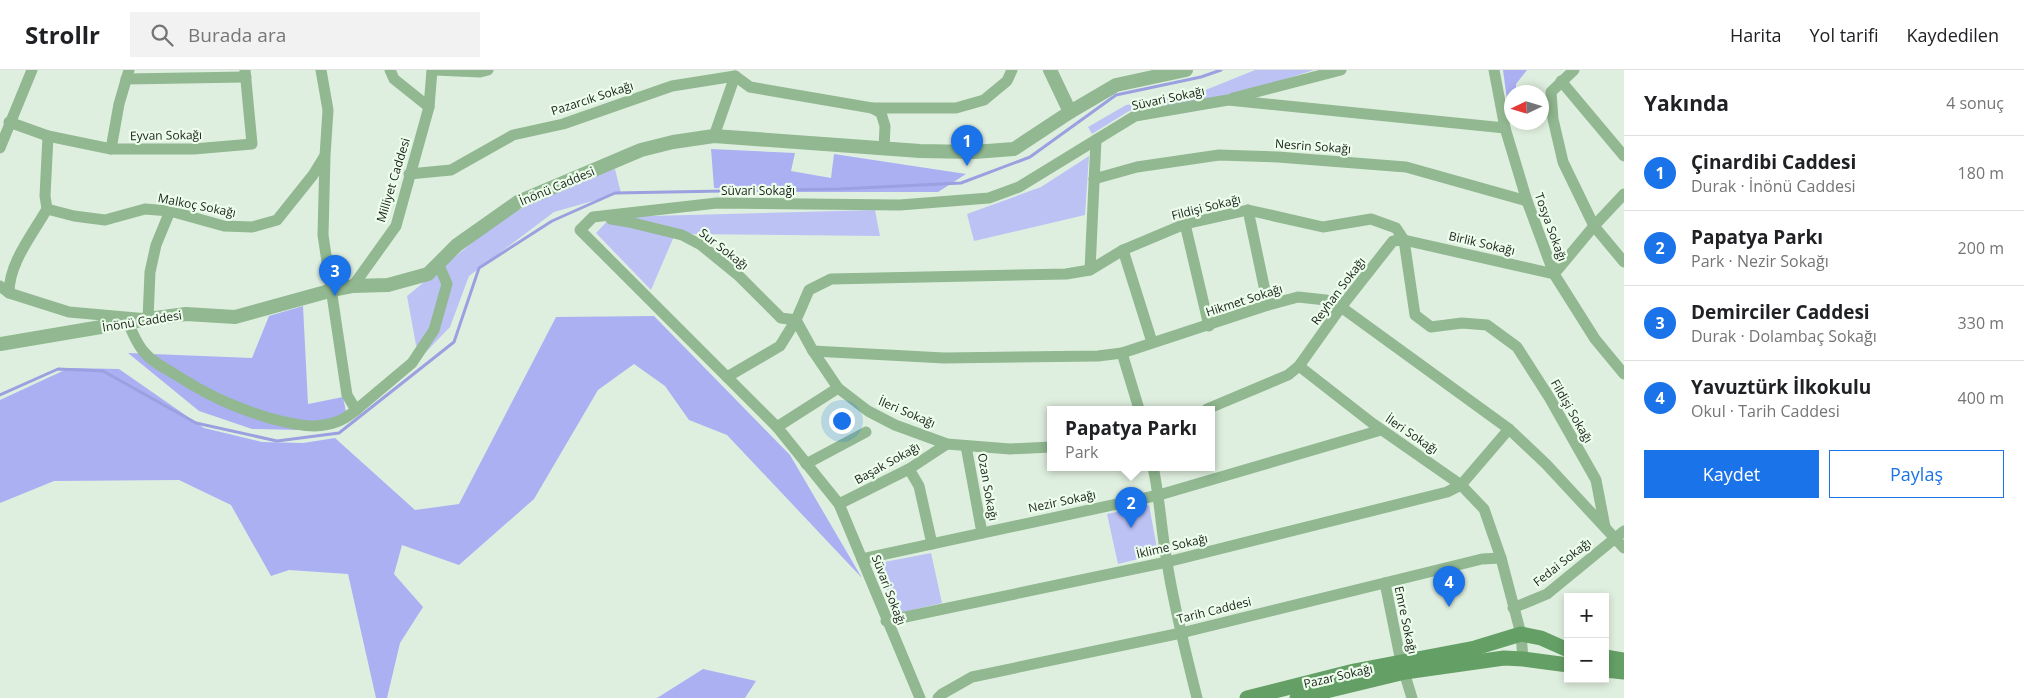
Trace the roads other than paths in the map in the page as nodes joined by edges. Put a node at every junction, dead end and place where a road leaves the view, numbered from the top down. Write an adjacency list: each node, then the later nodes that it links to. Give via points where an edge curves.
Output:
1 (32, 70): 20 (street)
2 (321, 70): 30 (street, via 328,110)
3 (390, 70): 17 (street, via 394,79)
4 (433, 70): 5 (street); 17 (street, Milliyet Caddesi)
5 (488, 70)
6 (1012, 70): 18 (street, via 1007,81 984,100 956,108)
7 (1050, 70): 19 (street)
8 (1186, 70): 19 (street, İnönü Caddesi, via 1116,85)
9 (1340, 70): 16 (street)
10 (1494, 70): 21 (street, Tosya Sokağı)
11 (1574, 70): 15 (street)
12 (245, 73): 13 (street); 29 (street, Eyvan Sokağı, via 252,144 194,149)
13 (128, 74): 29 (street)
14 (735, 76): 18 (street, via 750,87); 25 (street); 32 (street, Pazarcık Sokağı, via 672,86 563,124 513,134 451,170)
15 (1562, 81): 31 (street); 41 (street, via 1551,92 1553,119 1563,162)
16 (1228, 100): 22 (street, Süvari Sokağı); 26 (street, Süvari Sokağı, via 1135,116)
17 (428, 107): 32 (street, Milliyet Caddesi)
18 (872, 108): 28 (street, via 881,113 885,126)
19 (1070, 112): 28 (street, İnönü Caddesi, via 1014,150 974,152)
20 (9, 122): 24 (street, Eyvan Sokağı); 27 (street)
21 (1504, 123)
22 (1504, 128)
23 (1506, 130): 35 (street, Tosya Sokağı)
24 (48, 136): 29 (street, Eyvan Sokağı); 36 (street)
25 (714, 136): 28 (street, İnönü Caddesi); 45 (street, İnönü Caddesi, via 641,150 518,202 456,245)
26 (1096, 140): 33 (street); 39 (street, Süvari Sokağı, via 1019,187 990,198 900,205 717,204)
27 (0, 148)
28 (884, 148)
29 (111, 150)
30 (325, 156): 38 (street, Malkoç Sokağı, via 277,220 252,227 224,226); 50 (street, via 323,235)
31 (1624, 156)
32 (409, 174): 48 (street, Milliyet Caddesi, via 396,226)
33 (1094, 179): 35 (street, Nesrin Sokağı, via 1137,167 1219,156 1278,157 1406,167); 46 (street)
34 (1624, 194): 41 (street)
35 (1527, 201): 47 (street, Tosya Sokağı)
36 (47, 209): 38 (street, Malkoç Sokağı, via 105,220 145,209); 49 (street, via 16,262)
37 (1248, 210): 40 (street, Fildişi Sokağı); 42 (street, Fildişi Sokağı, via 1323,227 1371,219 1396,228); 51 (street)
38 (170, 211): 53 (street, via 156,245 150,272)
39 (593, 217): 54 (street, Sur Sokağı, via 682,235 701,245 739,276 781,318); 63 (street, Süvari Sokağı, via 580,230)
40 (1185, 224): 43 (street, Fildişi Sokağı); 56 (street)
41 (1594, 226): 44 (street); 47 (street)
42 (1404, 240): 47 (street, Birlik Sokağı); 52 (street, Reyhan Sokağı, via 1393,241); 81 (street, Fildişi Sokağı, via 1415,316 1431,327 1462,323 1487,325 1517,347 1596,480)
43 (1123, 250): 46 (street, Fildişi Sokağı); 57 (street)
44 (1624, 262)
45 (438, 263): 48 (street, İnönü Caddesi, via 428,274 388,285); 67 (street, via 447,284 434,330 412,363)
46 (1090, 270): 54 (street, Fildişi Sokağı, via 1060,275 831,279 809,290)
47 (1554, 274): 62 (street, Tosya Sokağı, via 1595,340)
48 (353, 286): 50 (street, İnönü Caddesi)
49 (5, 290): 53 (street, via 69,312)
50 (333, 290): 53 (street, İnönü Caddesi, via 235,317 186,314); 67 (street, via 347,396)
51 (1268, 305): 52 (street, Hikmet Sokağı, via 1298,297 1326,300); 56 (street, Hikmet Sokağı)
52 (1341, 307): 61 (street, Reyhan Sokağı); 69 (street, Hikmet Sokağı)
53 (148, 318): 55 (street, İnönü Caddesi)
54 (796, 320): 59 (street, İleri Sokağı); 63 (street, Fildişi Sokağı, via 780,346)
55 (128, 323): 58 (street, İnönü Caddesi); 67 (street, via 138,345 152,360 204,394 247,411 301,426 315,426 344,420)
56 (1209, 326): 57 (street, Hikmet Sokağı)
57 (1152, 342): 60 (street, Hikmet Sokağı)
58 (0, 344)
59 (813, 351): 60 (street, Hikmet Sokağı, via 944,358); 64 (street, İleri Sokağı)
60 (1122, 354): 65 (street)
61 (1299, 366): 66 (street, via 1288,375); 70 (street, İleri Sokağı)
62 (1624, 374)
63 (727, 377): 68 (street, Süvari Sokağı)
64 (838, 388): 68 (street); 72 (street, İleri Sokağı, via 881,418)
65 (1138, 406)
66 (1214, 406)
67 (356, 410)
68 (777, 427): 75 (street, Süvari Sokağı)
69 (1509, 428): 78 (street); 81 (street, Hikmet Sokağı)
70 (1381, 430): 78 (street, İleri Sokağı); 79 (street, Nezir Sokağı)
71 (866, 432): 75 (street)
72 (948, 444): 73 (street, İleri Sokağı); 76 (street, Başak Sokağı)
73 (966, 446): 74 (street, İleri Sokağı); 83 (street, Ozan Sokağı)
74 (1047, 447)
75 (806, 464): 80 (street, Süvari Sokağı)
76 (909, 469): 80 (street, Başak Sokağı); 85 (street, via 918,486)
77 (1154, 471): 79 (street)
78 (1461, 485): 87 (street, İleri Sokağı, via 1484,509); 89 (street, İklime Sokağı, via 1448,492)
79 (1159, 494): 83 (street, Nezir Sokağı); 89 (street)
80 (839, 504): 88 (street, Süvari Sokağı)
81 (1605, 527): 84 (street, Fildişi Sokağı)
82 (1624, 531): 84 (street, Fedai Sokağı)
83 (982, 533): 85 (street, Nezir Sokağı)
84 (1614, 538): 86 (street, Fildişi Sokağı); 91 (street, Fedai Sokağı, via 1547,594)
85 (932, 544): 88 (street, Nezir Sokağı)
86 (1624, 548)
87 (1501, 558): 90 (street, Tarih Caddesi, via 1482,559); 91 (street, İleri Sokağı)
88 (862, 559): 92 (street, Süvari Sokağı)
89 (1167, 562): 92 (street, İklime Sokağı); 93 (street)
90 (1385, 583): 93 (street, Tarih Caddesi); 100 (street, Emre Sokağı)
91 (1513, 608): 94 (street, İleri Sokağı)
92 (886, 621): 103 (street, Süvari Sokağı)
93 (1181, 633): 104 (street, Tarih Caddesi, via 972,677); 105 (street)
94 (1521, 634): 95 (main road); 97 (street, İleri Sokağı); 100 (main road, Pazar Sokağı)
95 (1564, 648)
96 (1609, 658): 98 (main road)
97 (1522, 659): 99 (main road, Pazar Sokağı); 100 (main road, Pazar Sokağı)
98 (1624, 660)
99 (1564, 664)
100 (1403, 667): 106 (main road, Pazar Sokağı, via 1354,671); 107 (main road, Pazar Sokağı); 108 (street, Emre Sokağı)
101 (1609, 670): 102 (main road)
102 (1624, 672)
103 (920, 698)
104 (938, 698)
105 (1198, 698)
106 (1247, 698)
107 (1297, 698)
108 (1412, 698)

